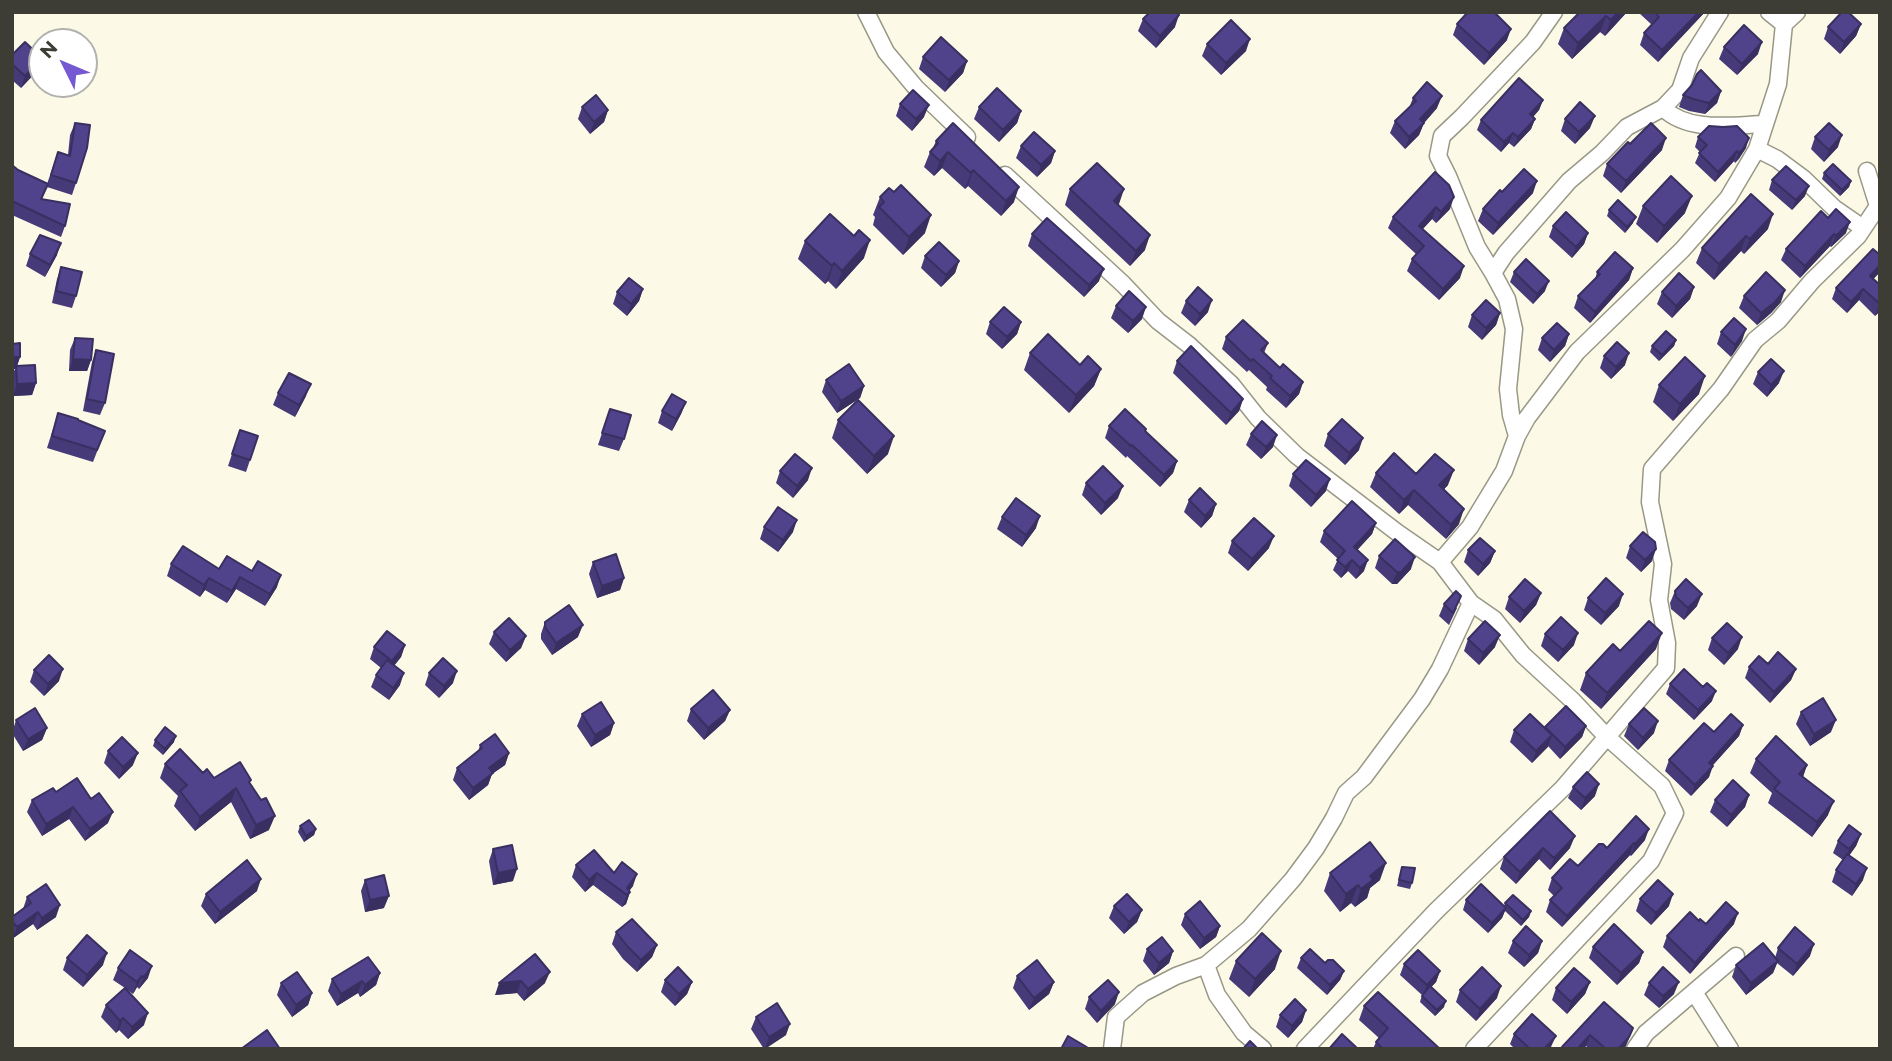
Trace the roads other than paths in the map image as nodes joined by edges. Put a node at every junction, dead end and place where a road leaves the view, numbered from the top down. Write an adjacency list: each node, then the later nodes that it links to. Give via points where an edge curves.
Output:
1 (866, 12): 14 (street, via 886,52 916,88 1158,321 1231,384 1297,456)
2 (1554, 12): 12 (street, via 1533,42 1442,136 1438,156)
3 (1720, 12): 7 (street, via 1691,58 1680,90)
4 (1769, 12): 6 (street)
5 (1797, 12): 6 (street)
6 (1784, 24): 8 (street, via 1778,84)
7 (1663, 108): 8 (street, via 1673,118 1698,125); 12 (street, via 1627,127 1569,181)
8 (1765, 124): 9 (street)
9 (1757, 149): 11 (street, via 1804,179); 13 (street, via 1728,198 1682,250 1577,352)
10 (1867, 171): 11 (street, via 1878,206)
11 (1863, 228): 16 (street, via 1755,340 1721,389 1652,469 1650,502 1663,564 1659,600 1667,643 1666,668)
12 (1493, 273): 13 (street, via 1507,299 1514,329 1508,389)
13 (1517, 436): 14 (street, via 1504,471 1477,516)
14 (1440, 562): 15 (street)
15 (1471, 603): 16 (street, via 1494,619 1523,655); 18 (street, via 1422,699 1364,777 1346,793 1316,848 1249,929)
16 (1607, 737): 22 (street); 23 (street, via 1662,786 1675,813 1651,861)
17 (1736, 956): 19 (street)
18 (1206, 965): 20 (street, via 1143,993 1116,1017); 21 (street, via 1217,995 1244,1033)
19 (1694, 992): 24 (street, via 1646,1033); 25 (street)
20 (1112, 1049)
21 (1263, 1049)
22 (1305, 1049)
23 (1474, 1049)
24 (1635, 1049)
25 (1730, 1049)

